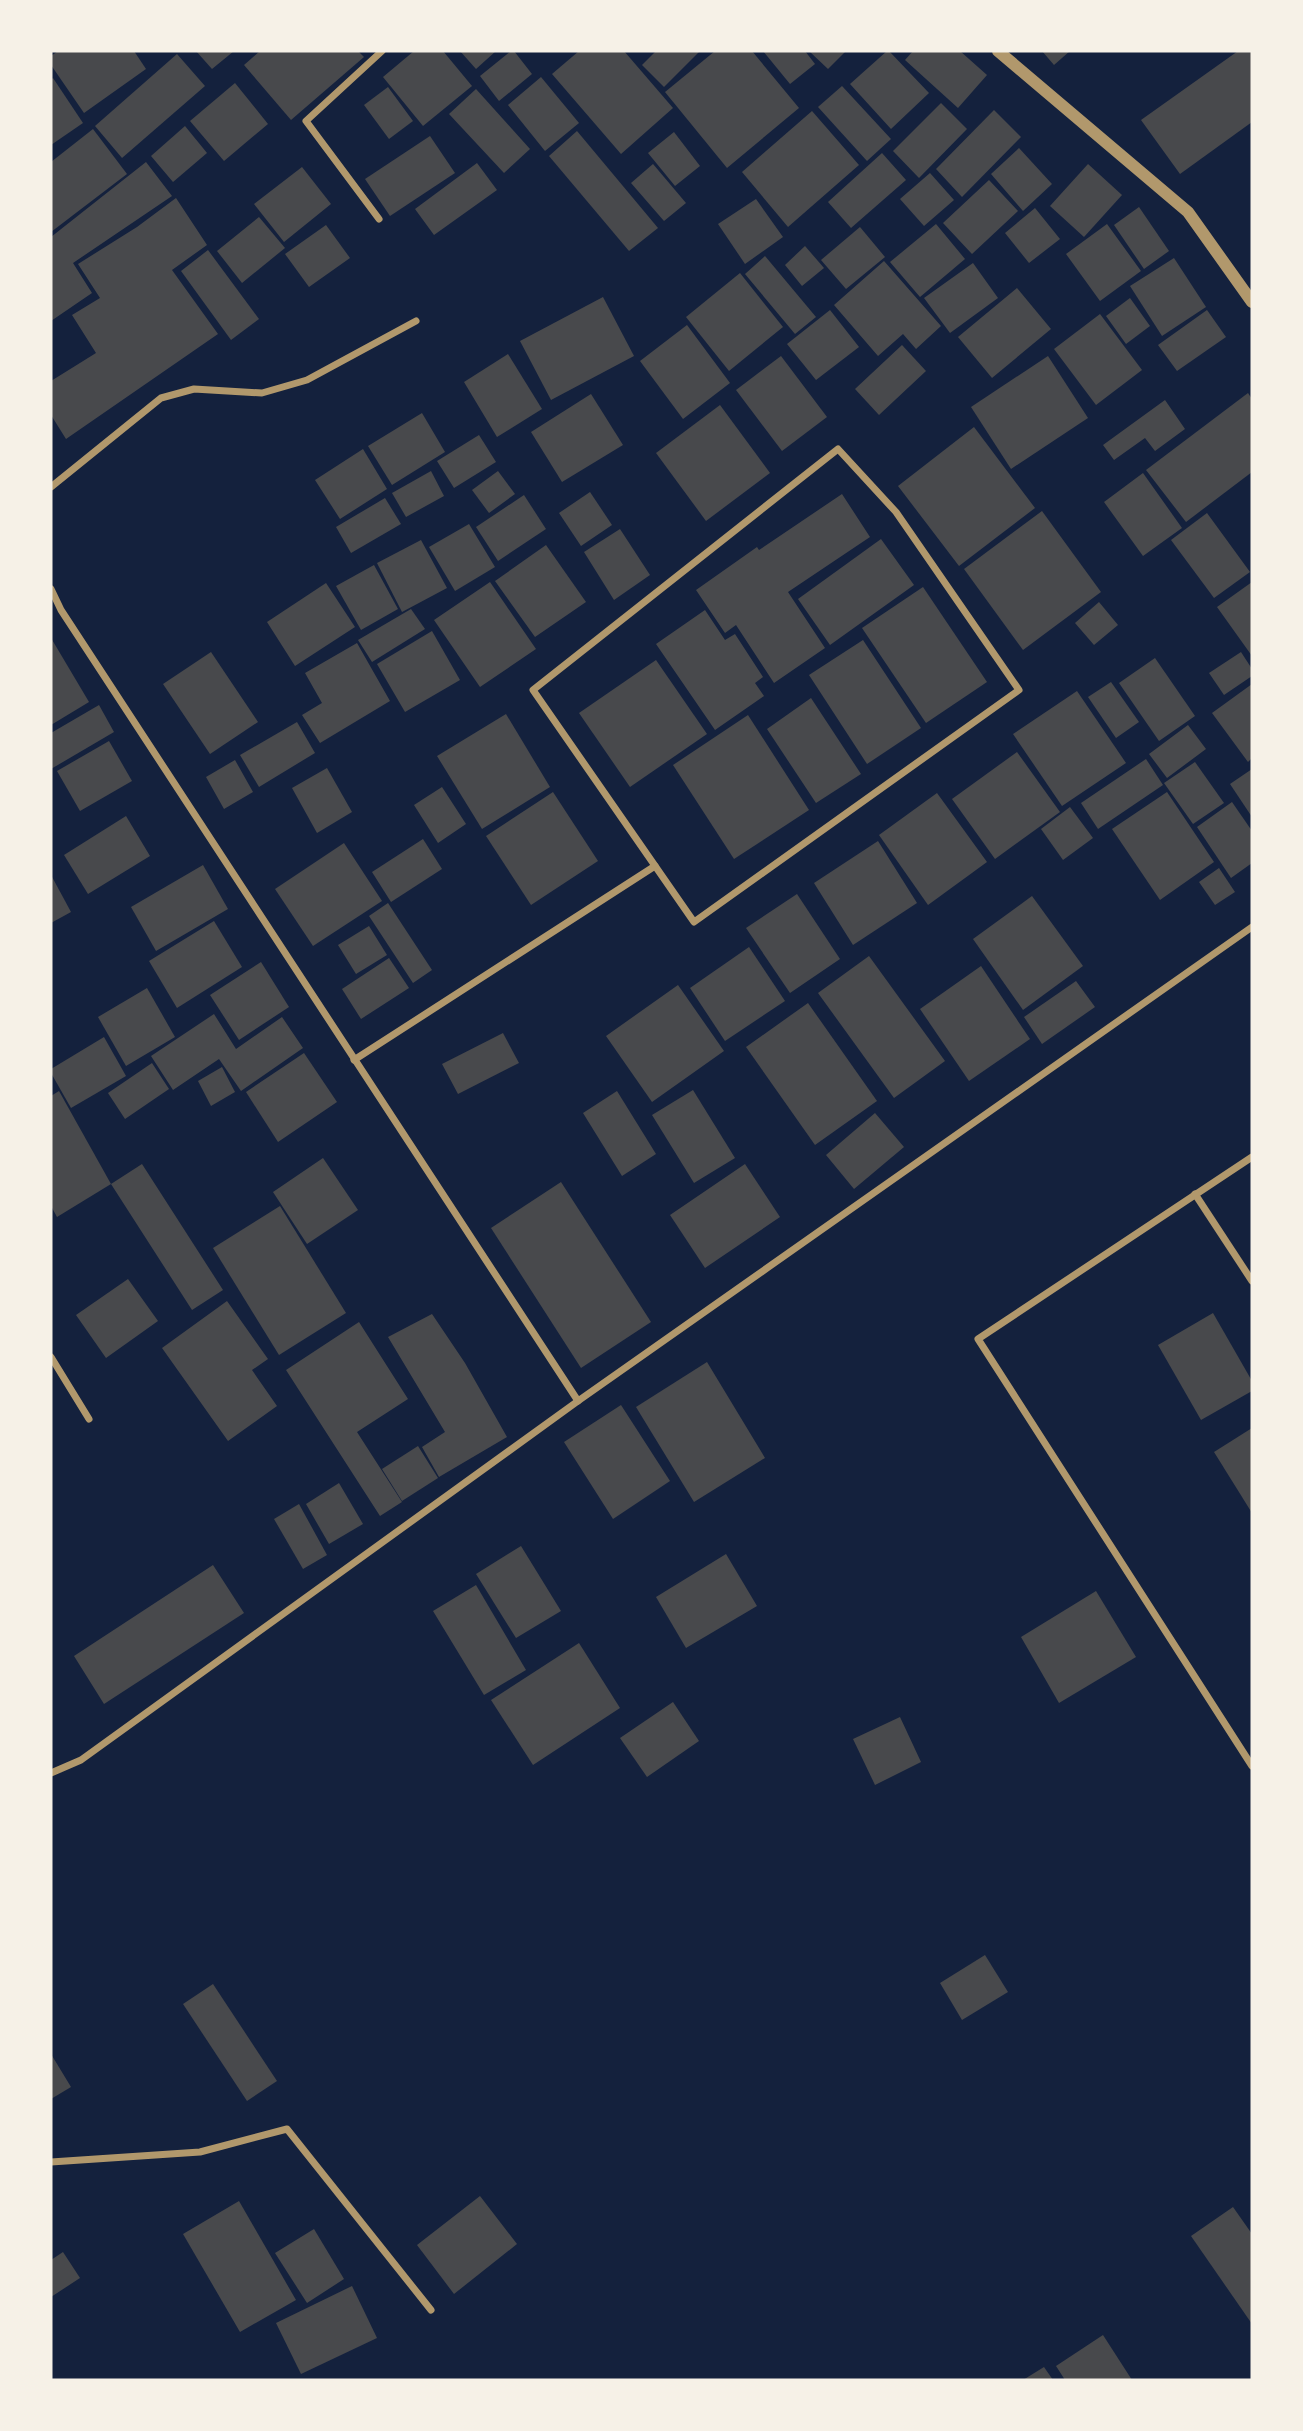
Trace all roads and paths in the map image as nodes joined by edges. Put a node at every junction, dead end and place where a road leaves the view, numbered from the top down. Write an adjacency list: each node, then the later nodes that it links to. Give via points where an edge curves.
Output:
1 (382, 51): 3 (street, via 306,121)
2 (998, 51): 4 (street, via 1188,212)
3 (379, 219)
4 (1252, 302)
5 (416, 321): 6 (street, via 307,380 274,390 194,389 161,398)
6 (51, 487)
7 (51, 589): 10 (street)
8 (655, 866): 8 (street, via 694,922 1019,691 897,512 838,449 533,690); 10 (street)
9 (1252, 927): 15 (street)
10 (354, 1060): 15 (street)
11 (1252, 1157): 12 (street)
12 (1195, 1195): 13 (street); 17 (street, via 978,1339)
13 (1252, 1281)
14 (51, 1357): 16 (street)
15 (578, 1401): 18 (street, via 81,1760)
16 (89, 1419)
17 (1252, 1766)
18 (51, 1773)
19 (51, 2162): 20 (street, via 200,2152 287,2129)
20 (431, 2310)

